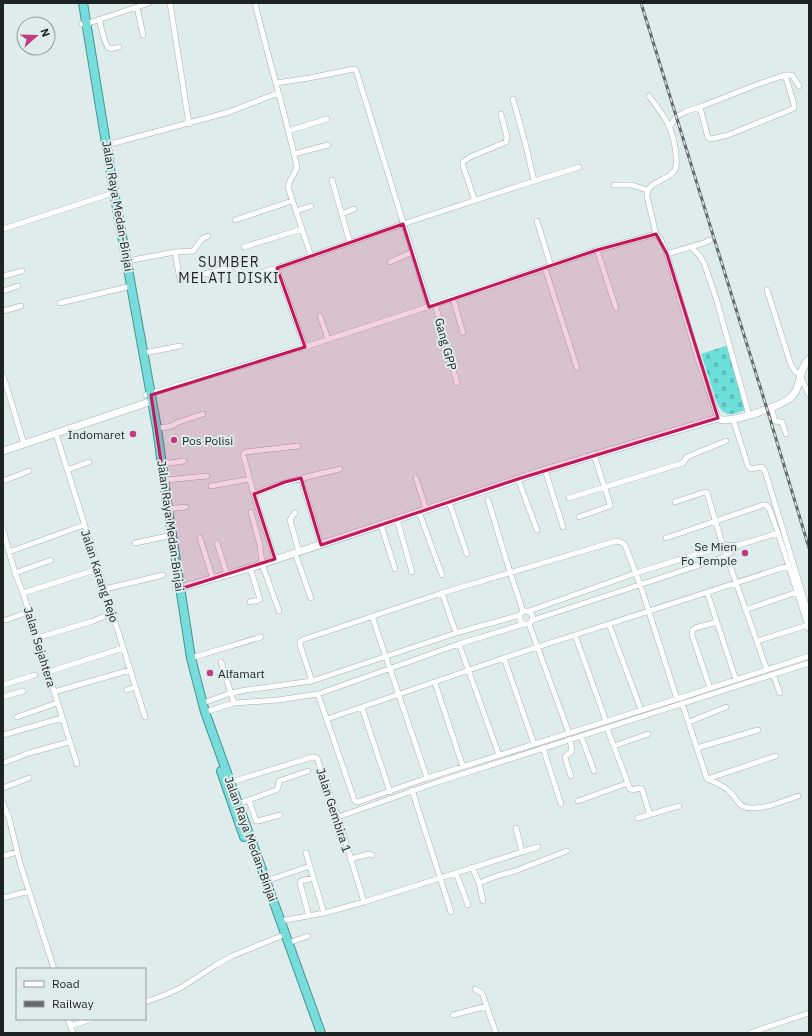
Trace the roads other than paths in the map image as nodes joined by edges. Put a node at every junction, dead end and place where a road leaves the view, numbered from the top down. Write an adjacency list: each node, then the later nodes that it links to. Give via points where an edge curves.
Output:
1 (78, 3): 8 (highway, Jalan Raya Medan-Binjai)
2 (83, 3): 8 (highway, Jalan Raya Medan-Binjai)
3 (149, 3): 6 (street)
4 (170, 3): 20 (street)
5 (255, 3): 12 (street)
6 (137, 7): 7 (street); 9 (street)
7 (99, 19): 8 (street); 10 (street, via 107,46)
8 (84, 24): 24 (highway, Jalan Raya Medan-Binjai); 31 (highway, Jalan Raya Medan-Binjai)
9 (143, 36)
10 (119, 48)
11 (785, 75): 13 (street, via 792,75); 17 (street); 17 (street, via 794,108 728,135 708,138)
12 (276, 82): 14 (street); 40 (street, via 356,70)
13 (800, 86)
14 (278, 94): 20 (street); 22 (street)
15 (649, 96): 21 (street)
16 (513, 99): 28 (street)
17 (700, 107): 21 (street, via 676,117)
18 (500, 114): 33 (street, via 507,137 506,142 463,162)
19 (327, 120): 22 (street)
20 (189, 124): 24 (street)
21 (670, 126): 30 (street, via 676,160 675,170)
22 (288, 131): 25 (street)
23 (328, 145): 25 (street)
24 (107, 146): 54 (highway, Jalan Raya Medan-Binjai)
25 (294, 154): 32 (street, via 296,169 288,185)
26 (579, 167): 28 (street)
27 (332, 180): 37 (street)
28 (534, 181): 33 (street)
29 (614, 185): 30 (street, via 632,185)
30 (647, 190): 43 (street)
31 (110, 194): 41 (street); 62 (highway, Jalan Raya Medan-Binjai)
32 (292, 201): 36 (street); 38 (street)
33 (475, 201): 40 (street)
34 (311, 206): 36 (street)
35 (354, 209): 37 (street)
36 (296, 211): 42 (street)
37 (342, 214): 46 (street)
38 (235, 220)
39 (537, 221): 56 (street)
40 (403, 224): 46 (street); 51 (street)
41 (3, 229)
42 (302, 229): 47 (street); 53 (street)
43 (656, 234): 49 (street); 52 (street, via 662,240)
44 (208, 236): 50 (street, via 202,239 193,251)
45 (710, 240): 48 (street)
46 (350, 243): 53 (street)
47 (244, 247)
48 (691, 247): 52 (street); 87 (street, via 704,264 716,298)
49 (597, 250): 56 (street); 70 (street)
50 (175, 252): 54 (street); 57 (street, via 180,280 231,267 236,267 245,277)
51 (412, 252): 55 (street); 69 (street)
52 (667, 254): 88 (street)
53 (311, 256): 57 (street)
54 (127, 261): 77 (highway, Jalan Raya Medan-Binjai)
55 (390, 262)
56 (551, 266): 58 (street)
57 (277, 268): 76 (street)
58 (545, 268): 65 (street); 79 (street)
59 (22, 271): 60 (street)
60 (3, 276)
61 (18, 286): 64 (street)
62 (127, 287): 66 (street); 84 (highway, Jalan Raya Medan-Binjai)
63 (767, 290): 81 (street, via 792,365)
64 (3, 291)
65 (453, 298): 67 (street); 73 (street)
66 (60, 303)
67 (435, 304): 69 (street); 82 (street, Gang GPP)
68 (21, 306): 71 (street)
69 (429, 306): 74 (street)
70 (616, 308)
71 (3, 311)
72 (320, 316): 74 (street)
73 (463, 333)
74 (328, 339): 76 (street)
75 (180, 346): 77 (street)
76 (306, 347): 84 (street, via 216,373)
77 (144, 352): 84 (highway, Jalan Raya Medan-Binjai)
78 (809, 359): 81 (main road)
79 (578, 368)
80 (3, 374): 94 (street)
81 (800, 375): 83 (street); 85 (main road, via 794,395 785,402)
82 (457, 383)
83 (809, 395)
84 (149, 398): 90 (highway, Jalan Raya Medan-Binjai); 91 (main road); 133 (highway, Jalan Raya Medan-Binjai)
85 (771, 407): 87 (main road); 92 (street, via 775,421 782,422)
86 (203, 414): 90 (street, via 172,426)
87 (749, 415): 89 (main road)
88 (718, 418): 89 (main road); 97 (main road)
89 (733, 419): 176 (street, via 748,466 751,469 762,467 765,471)
90 (158, 428): 100 (highway, Jalan Raya Medan-Binjai)
91 (56, 434): 94 (main road); 102 (street, Jalan Karang Rejo)
92 (786, 434)
93 (726, 441): 113 (street, via 687,457 683,463)
94 (24, 444): 96 (main road)
95 (298, 446): 110 (street, via 243,453)
96 (3, 451)
97 (594, 455): 103 (main road); 113 (street)
98 (184, 461): 100 (street)
99 (89, 462): 102 (street)
100 (162, 464): 109 (highway, Jalan Raya Medan-Binjai)
101 (340, 469): 106 (street)
102 (67, 470): 127 (street, Jalan Karang Rejo)
103 (545, 470): 108 (main road); 129 (street)
104 (29, 471): 111 (street)
105 (207, 476): 109 (street)
106 (301, 478): 114 (street); 138 (street)
107 (416, 478): 121 (street)
108 (518, 479): 117 (main road); 131 (street)
109 (165, 480): 120 (highway, Jalan Raya Medan-Binjai)
110 (250, 480): 112 (street); 114 (street)
111 (3, 481)
112 (211, 486)
113 (605, 487): 115 (street); 124 (street, via 610,507)
114 (254, 494): 145 (street)
115 (569, 498)
116 (488, 500): 153 (street)
117 (449, 502): 121 (main road); 143 (street)
118 (675, 502): 126 (street, via 706,493)
119 (186, 507): 120 (street)
120 (168, 509): 163 (highway, Jalan Raya Medan-Binjai)
121 (423, 511): 125 (main road); 158 (street)
122 (251, 512): 147 (street)
123 (295, 513): 142 (street, via 290,520)
124 (579, 517)
125 (397, 519): 128 (main road); 152 (street)
126 (716, 522): 132 (street, via 765,505 769,508); 135 (street); 140 (street)
127 (84, 525): 141 (street); 150 (street, Jalan Karang Rejo)
128 (381, 525): 138 (main road); 151 (street)
129 (563, 527)
130 (3, 530): 141 (street, Jalan Sejahtera)
131 (537, 530)
132 (778, 533): 139 (street); 148 (street)
133 (168, 536): 136 (street); 163 (highway, Jalan Raya Medan-Binjai)
134 (200, 538): 159 (street)
135 (666, 538)
136 (135, 542)
137 (217, 542): 157 (street)
138 (320, 545): 142 (main road)
139 (739, 545): 140 (street); 144 (street)
140 (723, 546): 144 (street); 155 (street)
141 (9, 552): 154 (street, Jalan Sejahtera)
142 (297, 552): 145 (main road); 168 (street)
143 (467, 554)
144 (727, 556): 160 (street); 161 (street)
145 (275, 559): 147 (main road)
146 (50, 560): 154 (street)
147 (262, 564): 149 (main road); 171 (street)
148 (788, 566): 160 (street); 165 (street)
149 (250, 568): 157 (main road); 169 (street, via 260,598)
150 (98, 569): 162 (street, Jalan Karang Rejo); 166 (street)
151 (395, 569)
152 (412, 572)
153 (510, 572): 155 (street, via 616,541 625,545); 167 (street); 174 (street)
154 (15, 573): 166 (street, Jalan Sejahtera)
155 (636, 573): 161 (street); 174 (street)
156 (163, 575): 162 (street)
157 (227, 575): 159 (main road)
158 (442, 575)
159 (213, 580): 163 (main road)
160 (736, 583): 164 (street); 170 (street)
161 (640, 584): 172 (street); 180 (street)
162 (105, 589): 175 (street, Jalan Karang Rejo)
163 (178, 589): 193 (highway, Jalan Raya Medan-Binjai); 298 (highway, Jalan Raya Medan-Binjai, via 186,659 201,714)
164 (707, 592): 172 (street); 179 (street)
165 (797, 592): 170 (street); 182 (street)
166 (23, 593): 173 (street, Jalan Sejahtera)
167 (442, 593): 177 (street); 183 (street)
168 (311, 598)
169 (250, 602)
170 (745, 610): 187 (street)
171 (279, 611)
172 (648, 611): 181 (street); 218 (street)
173 (28, 612): 178 (street); 186 (street, Jalan Sejahtera)
174 (524, 612): 180 (street, via 533,615); 180 (street, via 520,620); 183 (street)
175 (112, 614): 186 (street); 189 (street, Jalan Karang Rejo)
176 (809, 615)
177 (372, 616): 191 (street); 205 (street, via 301,641 300,645)
178 (6, 620)
179 (717, 622): 204 (street); 209 (street, via 692,630)
180 (529, 623): 188 (street); 190 (street)
181 (609, 624): 184 (street); 225 (street)
182 (808, 627): 187 (street)
183 (456, 633): 191 (street)
184 (575, 635): 190 (street); 231 (street)
185 (261, 637): 193 (street)
186 (37, 638): 201 (street, Jalan Sejahtera)
187 (757, 642): 199 (street)
188 (459, 644): 197 (street); 200 (street)
189 (123, 648): 198 (street, Jalan Karang Rejo); 201 (street)
190 (537, 648): 194 (street); 235 (street)
191 (386, 656): 197 (street); 205 (street)
192 (809, 656): 199 (street)
193 (191, 658): 220 (highway, Jalan Raya Medan-Binjai)
194 (504, 658): 200 (street); 241 (street)
195 (221, 662): 213 (street)
196 (809, 663): 203 (street)
197 (390, 669): 215 (street); 216 (street)
198 (130, 670): 208 (street, Jalan Karang Rejo); 212 (street)
199 (767, 670): 204 (street)
200 (469, 671): 206 (street); 245 (street)
201 (48, 672): 212 (street, Jalan Sejahtera)
202 (35, 674): 207 (street)
203 (773, 674): 214 (street); 222 (street)
204 (736, 680): 209 (street)
205 (312, 681): 213 (street)
206 (435, 683): 216 (street); 249 (street)
207 (3, 685)
208 (135, 688): 210 (street); 229 (street, Jalan Karang Rejo)
209 (710, 688): 218 (street)
210 (127, 690)
211 (23, 691): 217 (street)
212 (54, 692): 219 (street, Jalan Sejahtera)
213 (231, 693): 220 (street); 221 (street)
214 (780, 693)
215 (318, 694): 221 (street); 230 (street)
216 (398, 694): 224 (street); 254 (street)
217 (3, 697)
218 (677, 699): 225 (street)
219 (57, 703): 227 (street); 228 (street, Jalan Sejahtera)
220 (203, 703): 226 (highway, Jalan Raya Medan-Binjai)
221 (234, 703): 226 (street)
222 (682, 704): 232 (street); 233 (street)
223 (726, 707): 232 (street)
224 (362, 708): 230 (street); 260 (street)
225 (641, 710): 231 (street)
226 (205, 712): 256 (highway, Jalan Raya Medan-Binjai)
227 (17, 717)
228 (62, 718): 237 (street); 240 (street, Jalan Sejahtera)
229 (144, 718)
230 (327, 719): 260 (street, via 354,800 359,802)
231 (606, 721): 235 (street)
232 (689, 722): 244 (street)
233 (607, 728): 238 (street); 242 (street)
234 (758, 730): 244 (street)
235 (569, 733): 241 (street)
236 (648, 734): 242 (street)
237 (3, 735)
238 (581, 736): 239 (street); 251 (street)
239 (570, 739): 243 (street); 252 (street, via 572,751 565,758)
240 (69, 742): 247 (street); 248 (street, Jalan Sejahtera)
241 (534, 744): 245 (street)
242 (614, 746): 257 (street)
243 (543, 748): 259 (street); 266 (street)
244 (698, 748): 255 (street)
245 (499, 755): 249 (street)
246 (776, 756): 255 (street)
247 (3, 763)
248 (77, 764)
249 (463, 767): 254 (street)
250 (308, 771): 262 (street, via 279,781 276,790)
251 (594, 771)
252 (571, 776)
253 (28, 778): 258 (street)
254 (427, 778): 260 (street)
255 (708, 779): 261 (street, via 724,787 740,804 748,808 760,808)
256 (231, 782): 265 (highway, Jalan Raya Medan-Binjai); 270 (street, Jalan Gembira 1, via 315,757)
257 (628, 783): 263 (street); 269 (street, via 631,789 642,789)
258 (3, 788)
259 (412, 790): 270 (street); 285 (street)
260 (390, 792)
261 (798, 796)
262 (249, 800): 265 (street); 268 (street, via 256,821)
263 (578, 801)
264 (3, 803): 272 (street)
265 (238, 804): 287 (highway, Jalan Raya Medan-Binjai)
266 (561, 804)
267 (679, 806): 269 (street)
268 (280, 815)
269 (650, 815): 271 (street)
270 (338, 817): 281 (street, Jalan Gembira 1)
271 (638, 818)
272 (6, 819): 277 (street)
273 (516, 828): 276 (street)
274 (538, 847): 276 (street)
275 (567, 850): 288 (street)
276 (522, 851): 283 (street)
277 (17, 852): 280 (street); 289 (street)
278 (306, 852): 282 (street)
279 (372, 855): 281 (street)
280 (3, 856)
281 (350, 859): 292 (street, Jalan Gembira 1)
282 (310, 866): 286 (street); 287 (street)
283 (472, 867): 284 (street); 288 (street)
284 (456, 872): 285 (street); 293 (street)
285 (440, 877): 292 (street); 294 (street)
286 (313, 878): 295 (street); 296 (street, via 300,883)
287 (266, 881): 297 (highway, Jalan Raya Medan-Binjai)
288 (479, 883): 291 (street)
289 (29, 891): 290 (street); 301 (street)
290 (3, 898)
291 (483, 901)
292 (364, 902): 295 (street)
293 (468, 905)
294 (451, 912)
295 (324, 913): 296 (street)
296 (310, 916): 297 (street)
297 (280, 921): 300 (highway, Jalan Raya Medan-Binjai)
298 (281, 936): 303 (street, via 232,956 182,987); 311 (highway, Jalan Raya Medan-Binjai)
299 (308, 936): 300 (street)
300 (288, 943): 312 (highway, Jalan Raya Medan-Binjai)
301 (54, 968)
302 (475, 989): 304 (street, via 482,993)
303 (146, 1002)
304 (487, 1006): 306 (street); 313 (street)
305 (809, 1013): 314 (street)
306 (453, 1015)
307 (68, 1020): 309 (street)
308 (89, 1020): 309 (street)
309 (70, 1026): 310 (street)
310 (73, 1033)
311 (316, 1033)
312 (320, 1033)
313 (496, 1033)
314 (750, 1033)

